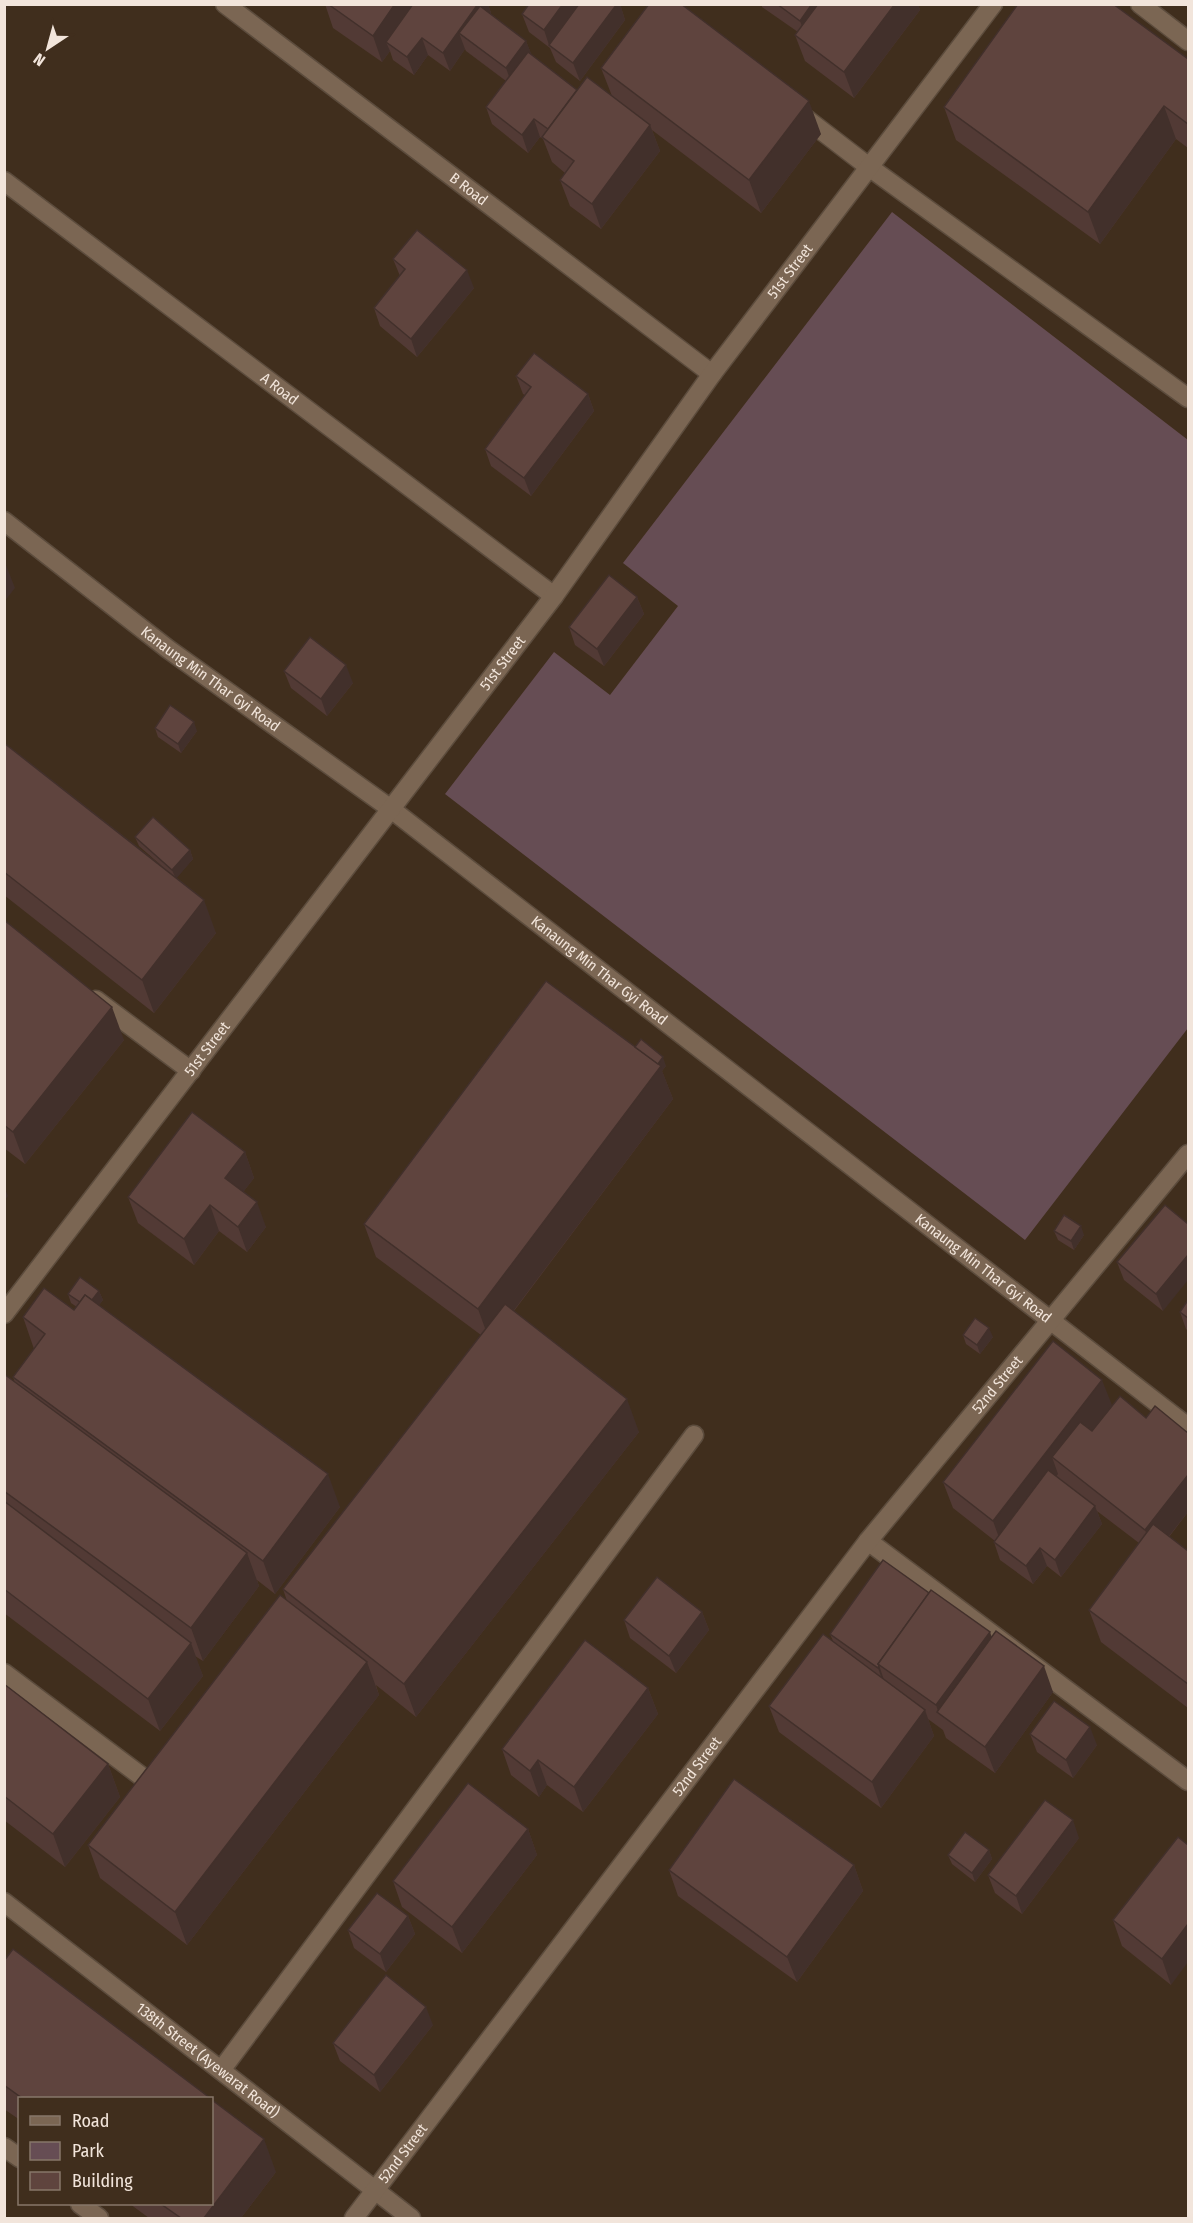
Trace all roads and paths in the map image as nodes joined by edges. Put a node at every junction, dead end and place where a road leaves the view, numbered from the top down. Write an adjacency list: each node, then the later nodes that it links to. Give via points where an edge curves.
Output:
1 (225, 4): 8 (street, B Road)
2 (993, 4): 6 (street, 51st Street)
3 (1140, 4): 4 (street)
4 (1188, 41)
5 (787, 104): 6 (street)
6 (869, 167): 8 (street, 51st Street); 9 (street)
7 (4, 181): 11 (street, A Road)
8 (712, 374): 11 (street, 51st Street)
9 (1188, 398)
10 (4, 521): 12 (street, Kanaung Min Thar Gyi Road, via 168,649)
11 (554, 596): 12 (street, 51st Street)
12 (391, 809): 14 (street, 51st Street); 17 (street, Kanaung Min Thar Gyi Road)
13 (79, 987): 14 (street)
14 (191, 1071): 16 (street, 51st Street)
15 (1188, 1154): 17 (street, 52nd Street)
16 (4, 1314)
17 (1051, 1323): 18 (street, Kanaung Min Thar Gyi Road); 20 (street, 52nd Street)
18 (1188, 1427)
19 (694, 1435): 25 (street)
20 (868, 1541): 22 (street); 28 (street, 52nd Street)
21 (4, 1673): 23 (street)
22 (1188, 1781)
23 (149, 1782)
24 (4, 1902): 25 (street, 138th Street (Ayewarat Road))
25 (222, 2069): 28 (street, 138th Street (Ayewarat Road))
26 (4, 2147): 27 (street)
27 (18, 2157)
28 (376, 2191): 31 (street, 52nd Street); 32 (street, 138th Street (Ayewarat Road))
29 (81, 2205): 30 (street)
30 (99, 2218)
31 (354, 2218)
32 (411, 2218)

